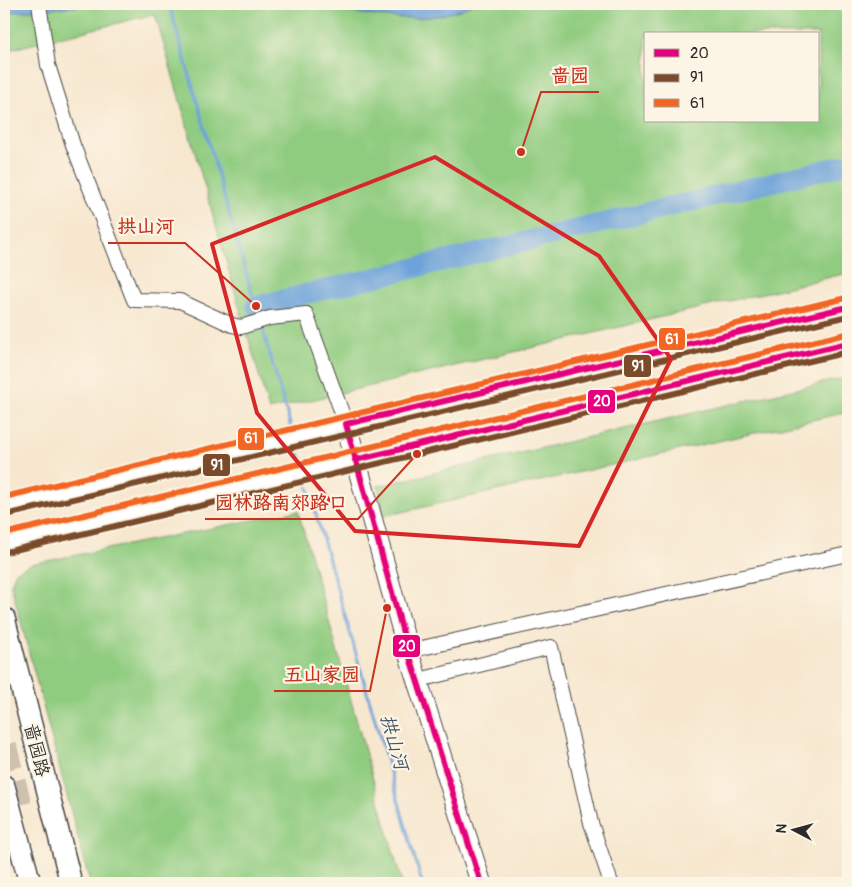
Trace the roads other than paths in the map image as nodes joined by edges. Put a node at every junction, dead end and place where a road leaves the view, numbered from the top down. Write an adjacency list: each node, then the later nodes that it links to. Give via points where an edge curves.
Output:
1 (39, 4): 4 (street, via 48,65 74,145 134,300 180,301 241,327 270,318 306,314)
2 (848, 306): 4 (main road)
3 (848, 344): 5 (main road)
4 (346, 424): 5 (street); 6 (main road)
5 (355, 460): 7 (main road); 10 (street)
6 (4, 506)
7 (4, 543)
8 (848, 554): 10 (street)
9 (4, 618): 14 (main road, 啬园路)
10 (408, 651): 11 (street)
11 (419, 680): 15 (street); 16 (street, via 551,648 591,823)
12 (4, 786): 13 (main road)
13 (30, 883)
14 (71, 883)
15 (481, 883)
16 (610, 883)

